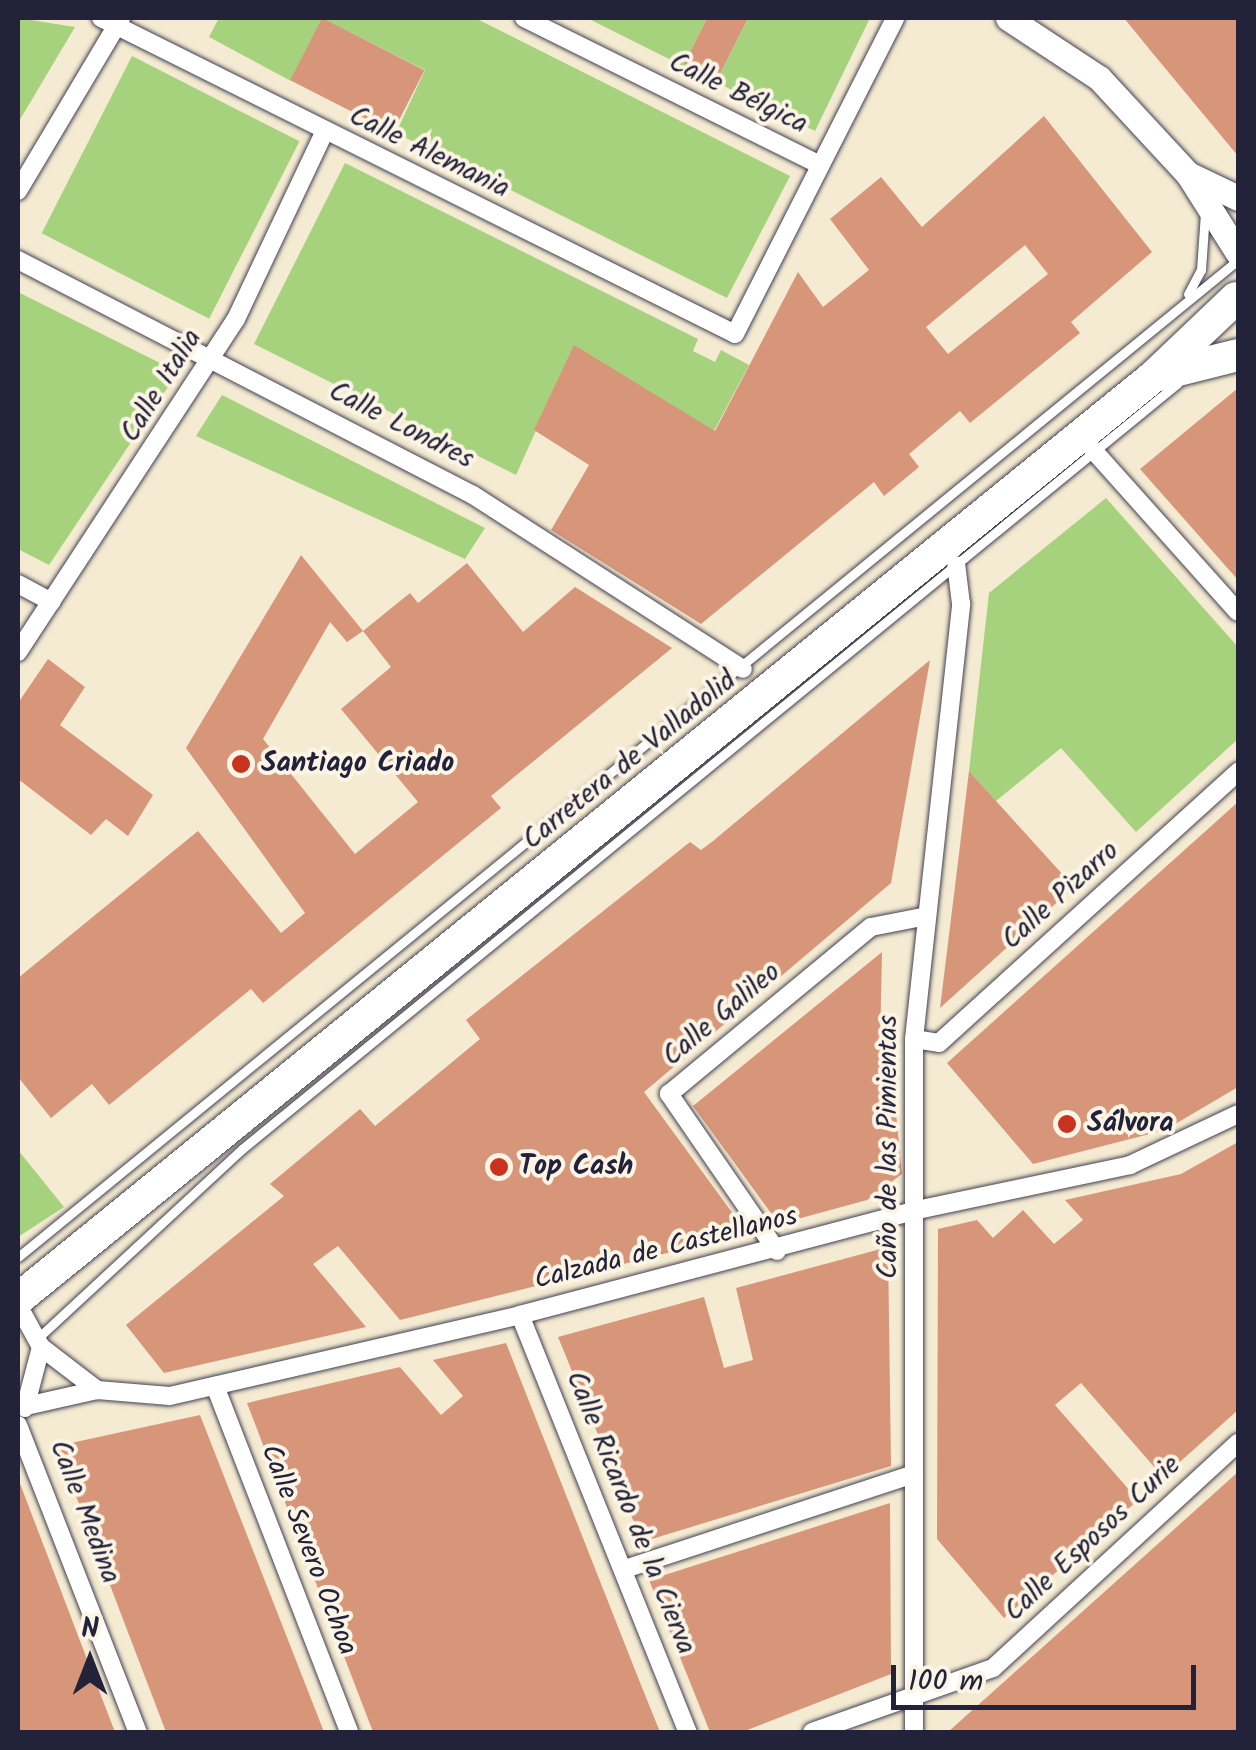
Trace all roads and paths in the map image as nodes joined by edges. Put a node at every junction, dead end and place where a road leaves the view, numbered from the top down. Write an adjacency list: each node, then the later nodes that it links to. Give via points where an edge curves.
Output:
1 (524, 18): 6 (street, Calle Bélgica)
2 (895, 18): 6 (street)
3 (1008, 18): 7 (street, via 1078,59)
4 (112, 20): 5 (street, Calle Alemania); 8 (street)
5 (324, 133): 6 (street, Calle Alemania, via 735,334); 15 (street, Calle Italia)
6 (820, 166)
7 (1188, 174): 9 (street); 10 (street)
8 (18, 191)
9 (1238, 198)
10 (1205, 208): 12 (street); 13 (lane, via 1201,270)
11 (18, 260): 15 (street, Calle Londres)
12 (1238, 276): 13 (lane, Carretera de Valladolid); 16 (highway, Carretera de Valladolid)
13 (1184, 300): 23 (lane, Carretera de Valladolid)
14 (1225, 358): 16 (highway, Carretera de Valladolid); 17 (lane, Carretera de Valladolid)
15 (212, 360): 20 (street, Calle Italia); 23 (street, Calle Londres, via 473,494)
16 (1154, 376): 31 (highway, Carretera de Valladolid)
17 (1093, 450): 18 (lane, Carretera de Valladolid); 21 (street)
18 (956, 565): 25 (street, Caño de las Pimientas, via 961,604); 33 (lane, Carretera de Valladolid, via 242,1149)
19 (18, 584): 20 (street)
20 (52, 602): 22 (street, Calle Italia)
21 (1236, 603)
22 (18, 652)
23 (743, 669): 30 (lane, Carretera de Valladolid)
24 (1238, 772): 26 (street, Calle Pizarro, via 940,1043)
25 (922, 918): 26 (street, Caño de las Pimientas); 29 (street, Calle Galileo, via 871,927 669,1094)
26 (914, 1039): 28 (street, Caño de las Pimientas)
27 (1238, 1114): 28 (street, Calzada de Castellanos, via 1130,1166)
28 (917, 1210): 29 (street, Calzada de Castellanos); 39 (street, Caño de las Pimientas)
29 (777, 1251): 32 (street, Calzada de Castellanos)
30 (18, 1257)
31 (18, 1302): 33 (street, Carretera de Valladolid)
32 (520, 1315): 34 (street, Calzada de Castellanos); 40 (street, Calle Ricardo de la Cierva)
33 (40, 1342): 35 (street); 36 (street)
34 (215, 1386): 35 (street, Calzada de Castellanos, via 158,1396); 43 (street, Calle Severo Ochoa)
35 (97, 1390): 36 (street, Calzada de Castellanos)
36 (22, 1411)
37 (18, 1425): 42 (street, Calle Medina)
38 (1238, 1443): 41 (street, Calle Esposos Curie, via 994,1668)
39 (914, 1474): 40 (street); 41 (street, Caño de las Pimientas)
40 (625, 1568): 44 (street, Calle Ricardo de la Cierva)
41 (910, 1696): 45 (street, Calle Esposos Curie); 46 (street, Caño de las Pimientas)
42 (138, 1732)
43 (349, 1732)
44 (688, 1732)
45 (812, 1732)
46 (914, 1732)

